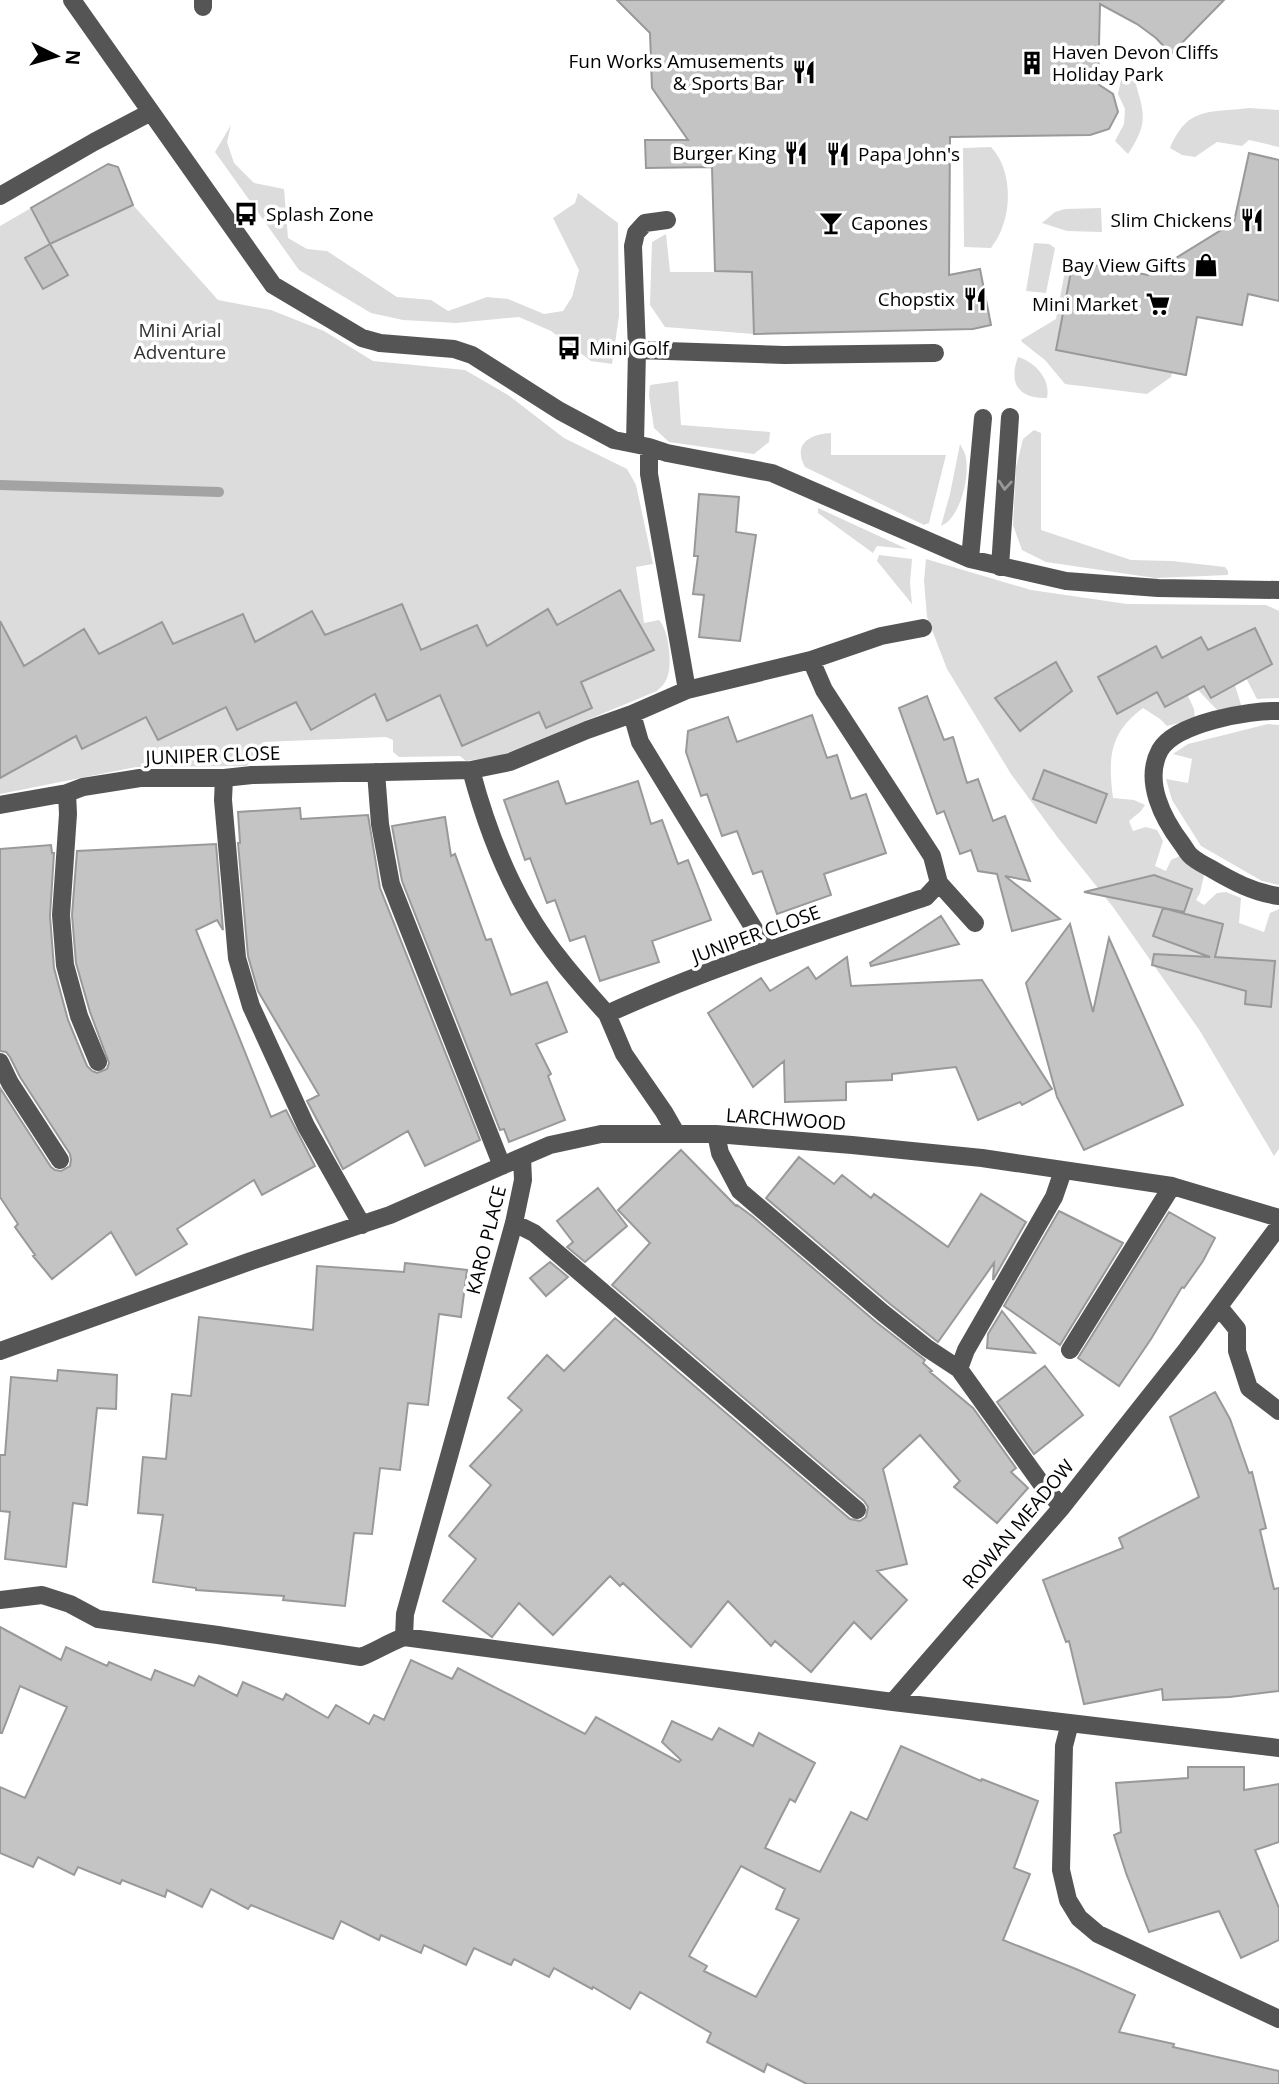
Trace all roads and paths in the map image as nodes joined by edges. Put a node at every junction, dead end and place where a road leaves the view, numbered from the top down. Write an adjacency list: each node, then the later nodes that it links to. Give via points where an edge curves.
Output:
1 (72, 0): 2 (lane)
2 (151, 112): 3 (lane); 9 (lane, via 273,285 362,338 472,355 614,440)
3 (0, 196)
4 (667, 220): 5 (lane, via 645,223 636,233)
5 (637, 350): 6 (lane, via 784,355); 9 (lane)
6 (935, 353)
7 (1010, 417): 11 (lane, one-way to 11)
8 (983, 418): 10 (lane)
9 (642, 446): 10 (lane, via 772,473); 15 (lane)
10 (970, 559): 11 (lane)
11 (1000, 567): 12 (lane, via 1066,581)
12 (1279, 590)
13 (923, 628): 14 (lane, JUNIPER CLOSE, via 881,636)
14 (811, 660): 15 (lane, JUNIPER CLOSE); 23 (lane, via 824,690 932,856)
15 (687, 690): 17 (lane, JUNIPER CLOSE)
16 (1279, 711): 24 (lane, via 1260,710 1208,721 1176,735 1161,749 1153,768 1156,799 1170,829 1191,857 1262,894)
17 (632, 715): 18 (lane, JUNIPER CLOSE, via 510,762); 26 (lane, via 640,742)
18 (471, 770): 19 (lane, JUNIPER CLOSE); 27 (lane, via 483,814 527,912 573,977)
19 (376, 772): 20 (lane, JUNIPER CLOSE); 34 (lane, via 391,884)
20 (225, 778): 21 (lane, JUNIPER CLOSE, via 140,778); 39 (lane, via 237,958 251,1006 306,1126)
21 (67, 793): 22 (lane, JUNIPER CLOSE); 29 (lane, via 61,915 65,965)
22 (0, 805)
23 (939, 883): 25 (lane); 26 (lane, JUNIPER CLOSE, via 926,897)
24 (1279, 896)
25 (975, 923)
26 (767, 950): 27 (lane, JUNIPER CLOSE)
27 (607, 1014): 30 (lane, via 624,1054)
28 (0, 1062): 33 (lane)
29 (98, 1062)
30 (676, 1133): 31 (lane); 32 (lane, via 601,1134 550,1144)
31 (716, 1134): 35 (lane, LARCHWOOD, via 982,1158); 44 (lane, LARCHWOOD, via 719,1153 740,1191 883,1313)
32 (522, 1157): 34 (lane, KARO PLACE); 38 (lane, KARO PLACE, via 523,1180)
33 (60, 1160)
34 (502, 1166): 39 (lane, KARO PLACE)
35 (1063, 1171): 36 (lane, LARCHWOOD); 44 (lane, via 1054,1197)
36 (1172, 1186): 37 (lane, LARCHWOOD); 42 (lane)
37 (1279, 1218)
38 (514, 1223): 47 (lane, via 534,1233); 49 (lane, KARO PLACE, via 405,1614)
39 (362, 1225): 43 (lane, KARO PLACE)
40 (1279, 1226): 41 (lane, ROWAN MEADOW)
41 (1219, 1307): 45 (lane, via 1237,1329 1237,1351 1249,1388); 46 (lane, ROWAN MEADOW)
42 (1070, 1350)
43 (0, 1351)
44 (959, 1368): 46 (lane, LARCHWOOD)
45 (1279, 1411)
46 (1062, 1507): 50 (lane, ROWAN MEADOW)
47 (857, 1510)
48 (0, 1600): 49 (lane, via 42,1595 99,1619 360,1657)
49 (404, 1637): 50 (lane)
50 (892, 1702): 51 (lane)
51 (1070, 1723): 52 (lane); 53 (lane, via 1064,1746 1061,1870 1068,1900 1079,1918 1098,1934)
52 (1279, 1748)
53 (1279, 2019)

